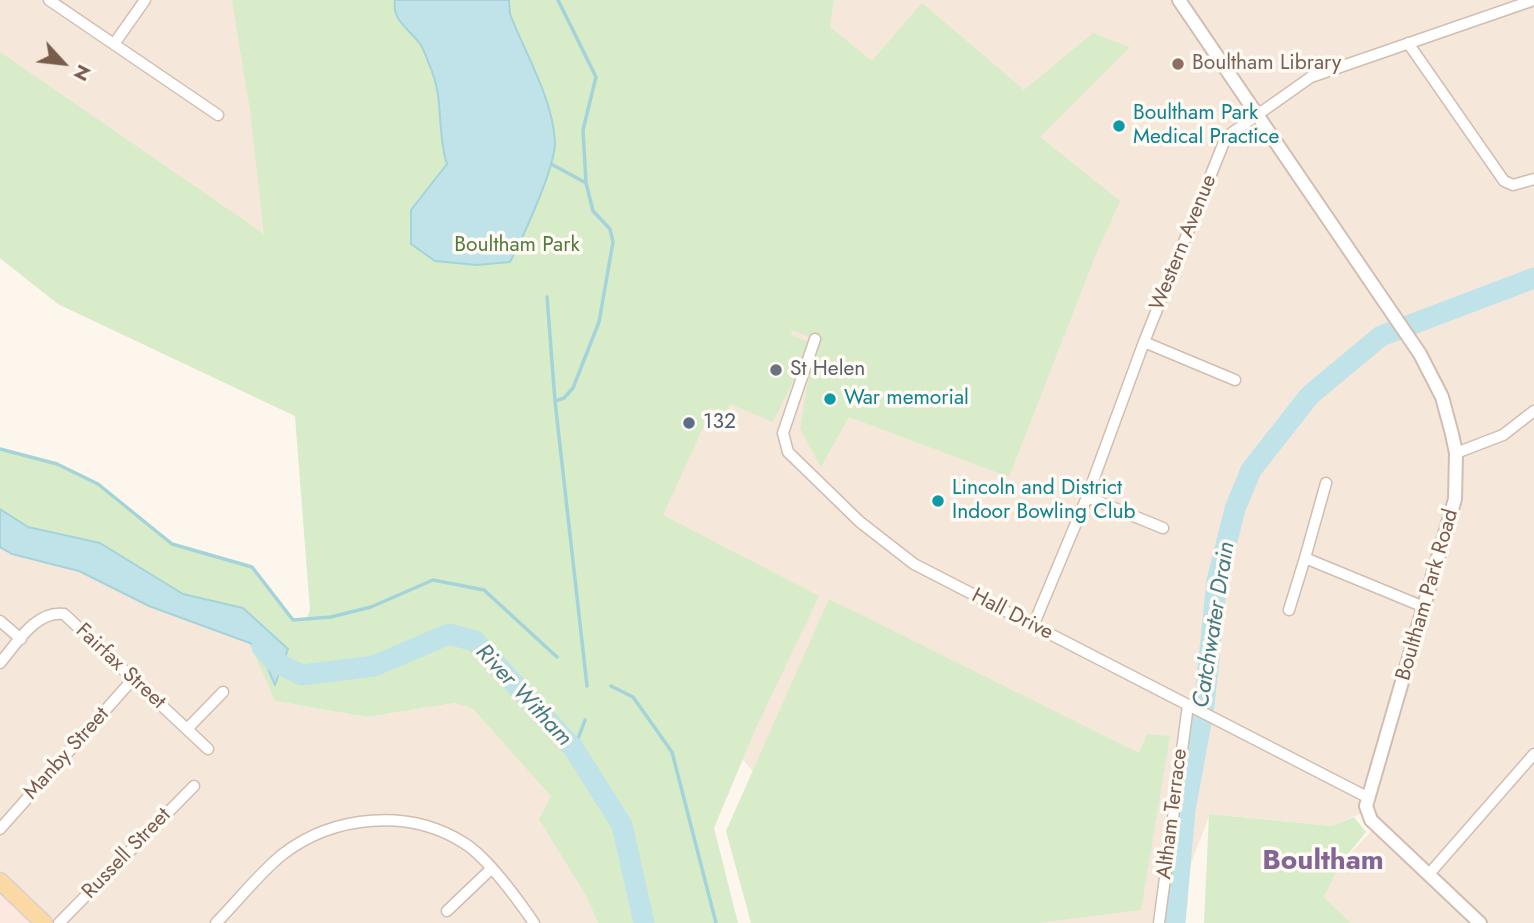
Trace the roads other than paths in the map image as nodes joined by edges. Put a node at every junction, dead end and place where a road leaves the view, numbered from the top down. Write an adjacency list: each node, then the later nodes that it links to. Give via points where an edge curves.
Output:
1 (49, 0): 6 (street)
2 (145, 0): 6 (street)
3 (1179, 0): 7 (street, Boultham Park Road)
4 (1534, 0): 5 (street, Western Avenue)
5 (1408, 43): 7 (street, Western Avenue, via 1311,77); 9 (street, via 1504,181 1513,185)
6 (114, 44): 8 (street)
7 (1258, 114): 11 (street, Western Avenue, via 1226,137); 14 (street, Boultham Park Road, via 1407,335 1441,397)
8 (218, 115)
9 (1534, 179)
10 (815, 339): 22 (street, Hall Drive, via 783,433 788,452 887,545 914,564)
11 (1144, 342): 12 (street); 16 (street, Western Avenue)
12 (1235, 380)
13 (1534, 411): 14 (street, via 1503,435)
14 (1456, 453): 19 (street, Boultham Park Road, via 1455,499)
15 (1326, 482): 18 (street)
16 (1087, 497): 17 (street); 22 (street, Western Avenue)
17 (1163, 528)
18 (1305, 558): 19 (street); 20 (street)
19 (1424, 607): 32 (street, Boultham Park Road)
20 (1289, 610)
21 (0, 621): 23 (street)
22 (1033, 626): 27 (street, Hall Drive)
23 (21, 639): 24 (street, Fairfax Street); 25 (street, Fairfax Street, via 50,612 64,614)
24 (0, 663)
25 (133, 679): 28 (street, Fairfax Street); 33 (street, Manby Street)
26 (223, 692): 28 (street)
27 (1192, 707): 32 (street, Hall Drive); 42 (street, Altham Terrace)
28 (187, 729): 29 (street, Fairfax Street)
29 (208, 749)
30 (1534, 754): 35 (street)
31 (194, 786): 39 (street, Russell Street)
32 (1367, 797): 35 (street, via 1371,820)
33 (0, 828)
34 (491, 869): 37 (street); 40 (street, via 465,843 421,825 377,819 348,822 283,854); 41 (street)
35 (1429, 874): 43 (street)
36 (0, 881): 38 (main road)
37 (447, 911)
38 (44, 923)
39 (59, 923)
40 (216, 923)
41 (534, 923)
42 (1159, 923)
43 (1480, 923)

